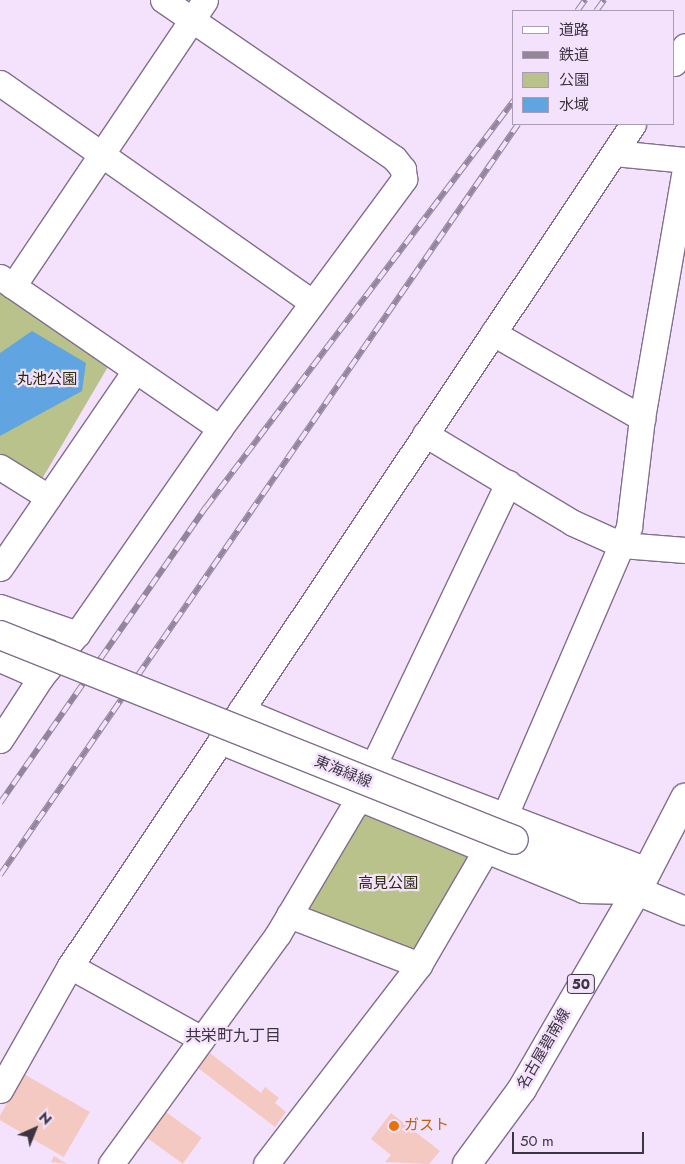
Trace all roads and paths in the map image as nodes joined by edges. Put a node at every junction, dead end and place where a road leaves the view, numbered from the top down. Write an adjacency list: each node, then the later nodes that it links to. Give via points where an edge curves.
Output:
1 (163, 0): 2 (street)
2 (198, 10): 8 (street); 12 (street, via 394,158 403,169 404,179 398,190)
3 (685, 46): 4 (street)
4 (675, 61)
5 (0, 84): 8 (street)
6 (632, 125): 7 (street)
7 (614, 153): 9 (street); 13 (street)
8 (101, 155): 11 (street); 12 (street)
9 (685, 160)
10 (685, 168): 15 (street)
11 (7, 281): 14 (street)
12 (312, 302): 16 (street)
13 (493, 333): 15 (street); 17 (street)
14 (135, 371): 16 (street); 20 (street)
15 (642, 418): 21 (street, via 629,527)
16 (220, 428): 25 (street)
17 (426, 434): 19 (street); 29 (street)
18 (0, 467): 20 (street)
19 (508, 483): 21 (street, via 573,523); 32 (street, via 451,598)
20 (48, 497): 23 (street)
21 (622, 545): 22 (street); 35 (street)
22 (685, 550)
23 (0, 568)
24 (0, 607): 25 (street)
25 (77, 634): 28 (street)
26 (0, 635): 37 (main road, 東海緑線, bridge, via 514,840)
27 (0, 659): 28 (street)
28 (41, 677): 30 (street)
29 (242, 710): 31 (street); 32 (street)
30 (0, 740)
31 (220, 741): 33 (street); 41 (street)
32 (375, 766): 33 (street); 35 (street)
33 (358, 798): 36 (street); 39 (street)
34 (685, 798): 37 (main road, 名古屋碧南線 / 50)
35 (505, 814): 37 (street)
36 (486, 850): 37 (street, via 583,890); 40 (street)
37 (642, 880): 38 (main road, 東海緑線); 46 (main road, 名古屋碧南線 / 50, via 522,1090)
38 (685, 911)
39 (289, 916): 40 (street); 42 (street)
40 (419, 965): 45 (street)
41 (70, 966): 42 (street); 43 (street)
42 (200, 1038): 44 (street)
43 (0, 1090)
44 (111, 1164)
45 (266, 1164)
46 (467, 1164)

